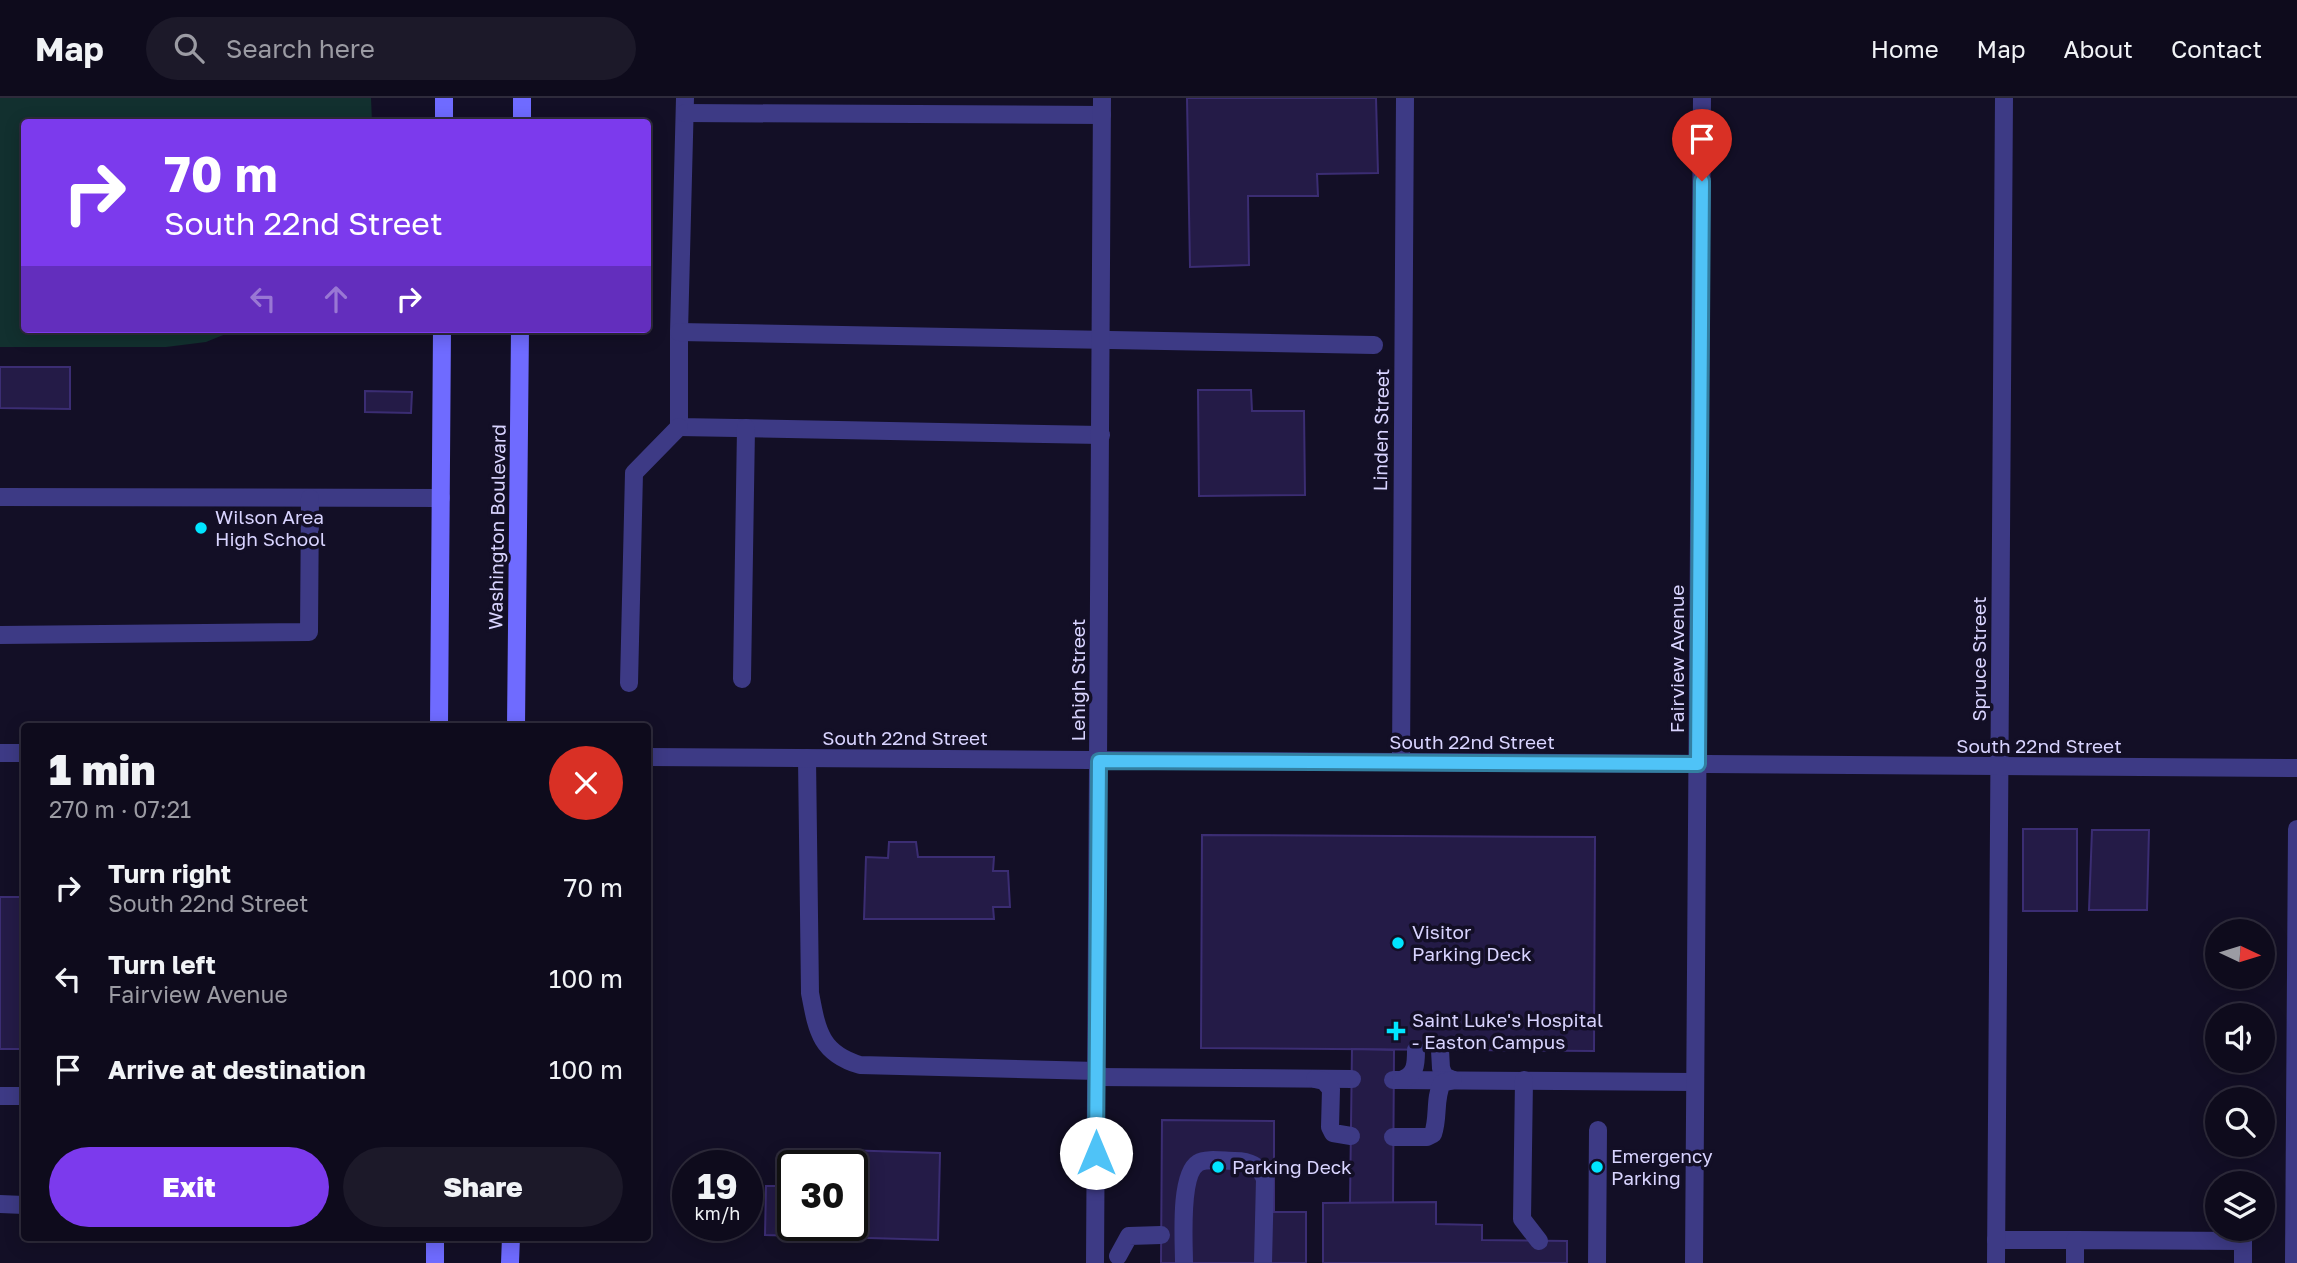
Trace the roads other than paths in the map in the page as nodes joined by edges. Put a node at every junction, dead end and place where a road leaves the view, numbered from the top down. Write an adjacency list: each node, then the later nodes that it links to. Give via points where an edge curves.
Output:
1 (444, 98): 8 (street)
2 (522, 98): 9 (street)
3 (1405, 98): 31 (street, Linden Street)
4 (1702, 98): 32 (street, Fairview Avenue)
5 (2004, 98): 33 (street, Spruce Street)
6 (685, 105): 7 (street); 10 (street)
7 (1102, 106): 13 (street, Lehigh Street)
8 (444, 119)
9 (522, 119)
10 (679, 332): 13 (street); 15 (street)
11 (442, 333): 20 (street)
12 (520, 333): 25 (street, Washington Boulevard)
13 (1100, 342): 14 (street); 17 (street, Lehigh Street)
14 (1374, 345)
15 (678, 427): 16 (street); 23 (street, via 634,473)
16 (746, 428): 17 (street); 22 (street)
17 (1101, 435): 30 (street, Lehigh Street)
18 (0, 497): 19 (street)
19 (310, 498): 20 (street); 21 (street, via 309,632)
20 (441, 498): 24 (street)
21 (0, 635)
22 (743, 679)
23 (629, 684)
24 (439, 723)
25 (516, 723)
26 (0, 753): 27 (street)
27 (21, 753)
28 (651, 757): 29 (street, South 22nd Street)
29 (807, 758): 30 (street, South 22nd Street); 38 (street, via 810,993 825,1045 842,1060 860,1065)
30 (1099, 761): 31 (street, South 22nd Street); 38 (street, Lehigh Street)
31 (1401, 762): 32 (street, South 22nd Street)
32 (1698, 764): 33 (street, South 22nd Street); 43 (street, Fairview Avenue)
33 (2000, 766): 34 (street, South 22nd Street); 53 (street, Spruce Street)
34 (2297, 768)
35 (2297, 829): 48 (street)
36 (1416, 1050): 41 (street, via 1413,1072 1397,1080)
37 (1440, 1050): 41 (street, via 1444,1076)
38 (1097, 1074): 39 (street); 58 (street, Lehigh Street)
39 (1312, 1078): 40 (street); 47 (street, via 1331,1089 1333,1133)
40 (1352, 1079)
41 (1453, 1080): 42 (street); 49 (street, via 1442,1083 1437,1093 1433,1134)
42 (1524, 1080): 43 (street); 57 (street, via 1522,1219)
43 (1695, 1082): 65 (street, Fairview Avenue)
44 (0, 1096): 45 (street)
45 (21, 1096)
46 (1598, 1130): 64 (street)
47 (1351, 1136)
48 (2296, 1136): 69 (street)
49 (1393, 1137)
50 (0, 1204): 51 (street)
51 (21, 1205)
52 (1161, 1234): 59 (street, via 1129,1236)
53 (1996, 1240): 54 (street); 66 (street, Spruce Street)
54 (2075, 1240): 67 (street); 68 (street, via 2243,1241)
55 (435, 1241): 60 (street)
56 (510, 1241): 61 (street)
57 (1539, 1241)
58 (1095, 1259): 59 (street)
59 (1120, 1260)
60 (435, 1263)
61 (510, 1263)
62 (1184, 1263): 63 (street, via 1185,1190 1194,1166 1200,1161 1243,1161 1254,1165 1265,1179)
63 (1263, 1263)
64 (1597, 1263)
65 (1694, 1263)
66 (1996, 1263)
67 (2075, 1263)
68 (2243, 1263)
69 (2294, 1263)

